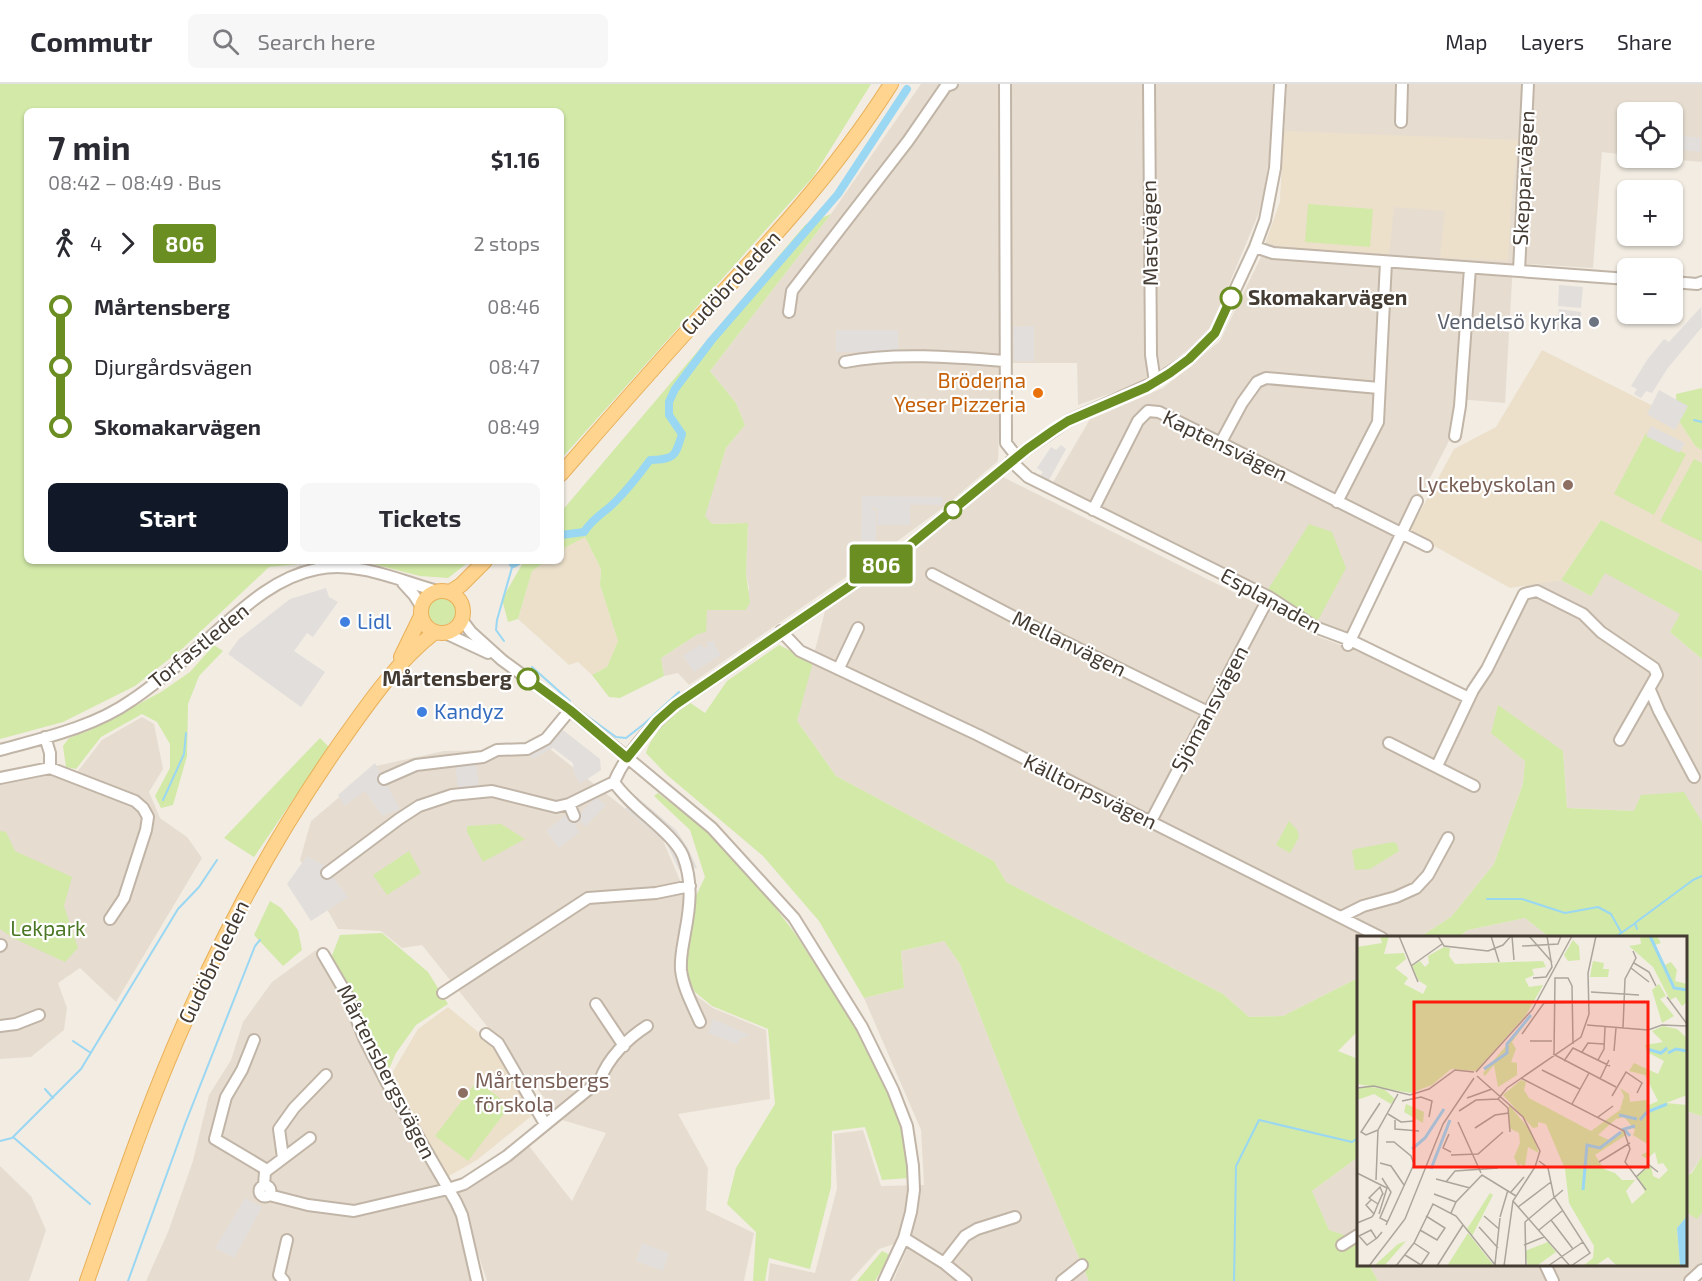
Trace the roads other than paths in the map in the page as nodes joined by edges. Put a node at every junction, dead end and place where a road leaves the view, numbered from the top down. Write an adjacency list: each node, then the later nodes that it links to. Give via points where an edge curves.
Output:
1 (891, 84): 24 (main road, Gudöbroleden, via 856,136 789,220)
2 (952, 84): 16 (street, via 946,86 792,291)
3 (1005, 84): 17 (street)
4 (1149, 84): 19 (street, Mastvägen, via 1151,355)
5 (1280, 84): 9 (street, via 1275,168 1265,220)
6 (1402, 84): 8 (street)
7 (1528, 84): 12 (street, Skepparvägen)
8 (1401, 122)
9 (1255, 247): 10 (street, via 1273,253); 19 (street, via 1215,333 1189,359)
10 (1386, 262): 11 (street); 20 (street)
11 (1470, 268): 12 (street); 21 (street)
12 (1519, 272): 13 (street)
13 (1617, 278)
14 (1702, 282): 15 (street)
15 (1683, 283)
16 (789, 312)
17 (1004, 361): 18 (street, via 864,358); 23 (street, via 1006,443)
18 (845, 362)
19 (1155, 382): 23 (street, via 1068,421)
20 (1379, 388): 22 (street, via 1266,378 1257,382 1242,403); 26 (street, via 1378,422)
21 (1455, 436)
22 (1220, 444): 26 (street, Kaptensvägen); 27 (street, Kaptensvägen, via 1159,412 1148,411 1138,421)
23 (1014, 459): 27 (street, Esplanaden, via 1028,477); 39 (street, via 910,545)
24 (564, 471)
25 (1418, 501): 28 (street)
26 (1337, 502): 28 (street, Kaptensvägen)
27 (1093, 510): 34 (street, Esplanaden)
28 (1402, 534): 29 (street, Kaptensvägen); 41 (street)
29 (1427, 546)
30 (482, 564): 33 (main road, via 461,585); 35 (main road)
31 (932, 574): 48 (street, Mellanvägen)
32 (401, 581): 33 (street, Torfastleden); 36 (street, Torfastleden, via 414,594); 49 (street, Torfastleden, via 369,569 319,568 299,573 235,615 131,701 92,721)
33 (444, 592): 35 (main road, via 456,595); 36 (main road, via 430,594)
34 (1269, 597): 41 (street, Esplanaden, via 1315,627); 48 (street, Sjömansvägen)
35 (463, 606): 37 (main road)
36 (421, 611): 40 (main road, via 424,623); 44 (main road, Gudöbroleden)
37 (462, 620): 40 (main road, via 452,630); 42 (street)
38 (858, 628): 43 (street)
39 (781, 631): 43 (street, Källtorpsvägen, via 800,651); 53 (street, via 675,705)
40 (440, 632): 42 (street); 44 (main road, Gudöbroleden, via 421,643)
41 (1349, 643): 46 (street, Esplanaden)
42 (502, 660): 47 (street)
43 (838, 668): 63 (street, Källtorpsvägen)
44 (394, 671): 97 (main road, Gudöbroleden, via 321,772 237,914 192,1004 153,1098)
45 (1650, 690): 46 (street, via 1657,675 1654,668 1601,632 1583,614 1537,591 1524,594); 50 (street); 56 (street)
46 (1469, 698): 54 (street)
47 (570, 710): 53 (street); 58 (street, via 546,739 527,749 497,750 482,762 416,765)
48 (1208, 712): 63 (street, Sjömansvägen)
49 (45, 737): 52 (street, Torfastleden); 55 (street)
50 (1620, 740)
51 (1389, 743): 54 (street)
52 (0, 750)
53 (627, 758): 59 (street); 90 (street, via 712,828 794,918 862,1027 907,1126 914,1190)
54 (1437, 766): 60 (street)
55 (50, 768): 57 (street); 68 (street, via 135,801 148,817 124,898)
56 (1694, 777)
57 (0, 778)
58 (384, 778)
59 (614, 782): 61 (street); 66 (street, via 622,795 682,854)
60 (1474, 786)
61 (568, 804): 62 (street); 65 (street, via 556,807 492,791 452,795 419,806)
62 (574, 816)
63 (1151, 821): 67 (street, Källtorpsvägen)
64 (1448, 838): 67 (street, via 1428,875 1416,888)
65 (327, 873)
66 (690, 886): 71 (street, via 588,898); 74 (street, via 681,972)
67 (1341, 917): 69 (street, Källtorpsvägen)
68 (110, 919)
69 (1378, 936)
70 (323, 954): 86 (street, Mårtensbergsvägen, via 347,995 387,1083)
71 (443, 993)
72 (596, 1004): 79 (street)
73 (39, 1015): 75 (street)
74 (700, 1022)
75 (0, 1026)
76 (647, 1026): 79 (street)
77 (486, 1034): 81 (street, via 498,1043)
78 (254, 1040): 84 (street, via 226,1097 215,1139)
79 (624, 1046): 81 (street, via 603,1070 600,1080)
80 (326, 1075): 83 (street, via 279,1129)
81 (545, 1124): 86 (street, via 507,1156)
82 (310, 1138): 83 (street)
83 (283, 1158): 84 (street)
84 (267, 1170): 85 (street)
85 (264, 1190): 86 (street, via 308,1205 354,1212); 87 (street)
86 (448, 1190): 99 (street, Mårtensbergsvägen, via 462,1215)
87 (254, 1203)
88 (1015, 1217): 93 (street, via 977,1228 965,1236)
89 (1357, 1236): 92 (street)
90 (904, 1238): 93 (street); 100 (street)
91 (287, 1240): 98 (street, via 279,1275)
92 (1342, 1245)
93 (944, 1263): 101 (street)
94 (1082, 1265): 102 (street)
95 (1546, 1266): 103 (street)
96 (1702, 1270): 104 (street)
97 (87, 1281)
98 (284, 1281)
99 (477, 1281)
100 (884, 1281)
101 (966, 1281)
102 (1062, 1281)
103 (1553, 1281)
104 (1690, 1281)

